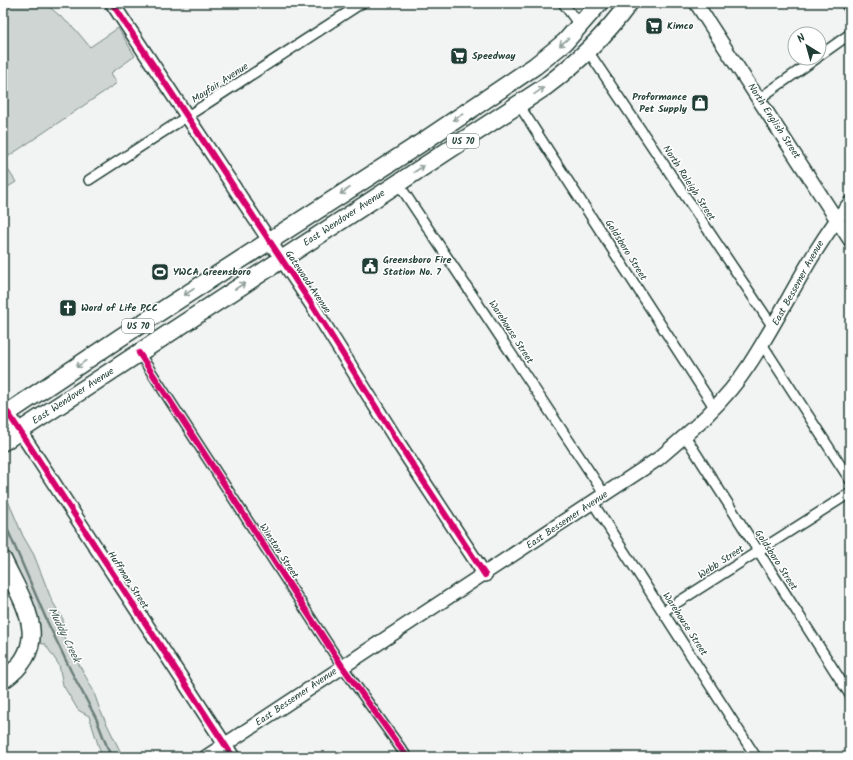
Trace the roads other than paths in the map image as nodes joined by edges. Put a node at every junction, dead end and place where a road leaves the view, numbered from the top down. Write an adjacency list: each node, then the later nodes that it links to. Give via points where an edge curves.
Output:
1 (112, 3): 16 (street, Gatewood Avenue)
2 (362, 3): 16 (street, Mayfair Avenue)
3 (563, 3): 9 (street)
4 (599, 3): 9 (highway, US 70)
5 (629, 3): 11 (highway, East Wendover Avenue / US 70)
6 (696, 3): 14 (street, North English Street)
7 (845, 3): 8 (street)
8 (850, 10)
9 (580, 26): 22 (highway, US 70, one-way to 22, via 535,66)
10 (850, 34): 12 (street)
11 (588, 51): 15 (highway, East Wendover Avenue / US 70, one-way to 11, via 558,78); 24 (street, North Raleigh Street)
12 (827, 51)
13 (805, 66): 14 (street)
14 (760, 98): 20 (street, North English Street)
15 (519, 105): 18 (highway, East Wendover Avenue / US 70, one-way to 15); 27 (street, Goldsboro Street)
16 (187, 117): 17 (street, Mayfair Avenue); 22 (street, Gatewood Avenue)
17 (89, 180)
18 (398, 183): 23 (highway, East Wendover Avenue / US 70); 34 (street, Warehouse Street)
19 (850, 203): 20 (street, East Bessemer Avenue)
20 (836, 219): 21 (street, North English Street); 24 (street, East Bessemer Avenue)
21 (850, 240)
22 (268, 241): 23 (street, Gatewood Avenue); 28 (highway, US 70, one-way to 28)
23 (280, 260): 26 (highway, East Wendover Avenue / US 70, one-way to 23); 38 (street, Gatewood Avenue)
24 (773, 327): 25 (street, East Bessemer Avenue)
25 (762, 344): 27 (street, East Bessemer Avenue, via 748,366); 32 (street)
26 (139, 353): 29 (highway, East Wendover Avenue / US 70); 41 (street, Winston Street)
27 (714, 407): 30 (street, East Bessemer Avenue)
28 (6, 414): 29 (street, Huffman Street)
29 (20, 431): 31 (highway, East Wendover Avenue / US 70); 45 (street, Huffman Street)
30 (685, 436): 34 (street, East Bessemer Avenue, via 658,459); 36 (street, Goldsboro Street)
31 (3, 442)
32 (850, 480)
33 (850, 493): 36 (street, Webb Street)
34 (604, 495): 35 (street, East Bessemer Avenue)
35 (593, 503): 38 (street, East Bessemer Avenue); 40 (street, Warehouse Street)
36 (757, 552): 40 (street, Webb Street); 44 (street, Goldsboro Street)
37 (3, 560): 43 (highway, via 29,615 32,631 26,657 15,672)
38 (485, 575): 41 (street, East Bessemer Avenue)
39 (3, 581): 42 (highway, via 22,626 19,650 10,664)
40 (664, 611): 49 (street, Warehouse Street)
41 (342, 666): 45 (street, East Bessemer Avenue); 48 (street, Winston Street)
42 (3, 669)
43 (3, 680)
44 (850, 695)
45 (225, 745): 46 (street, East Bessemer Avenue); 47 (street, Huffman Street)
46 (206, 757)
47 (233, 757)
48 (407, 757)
49 (756, 757)

